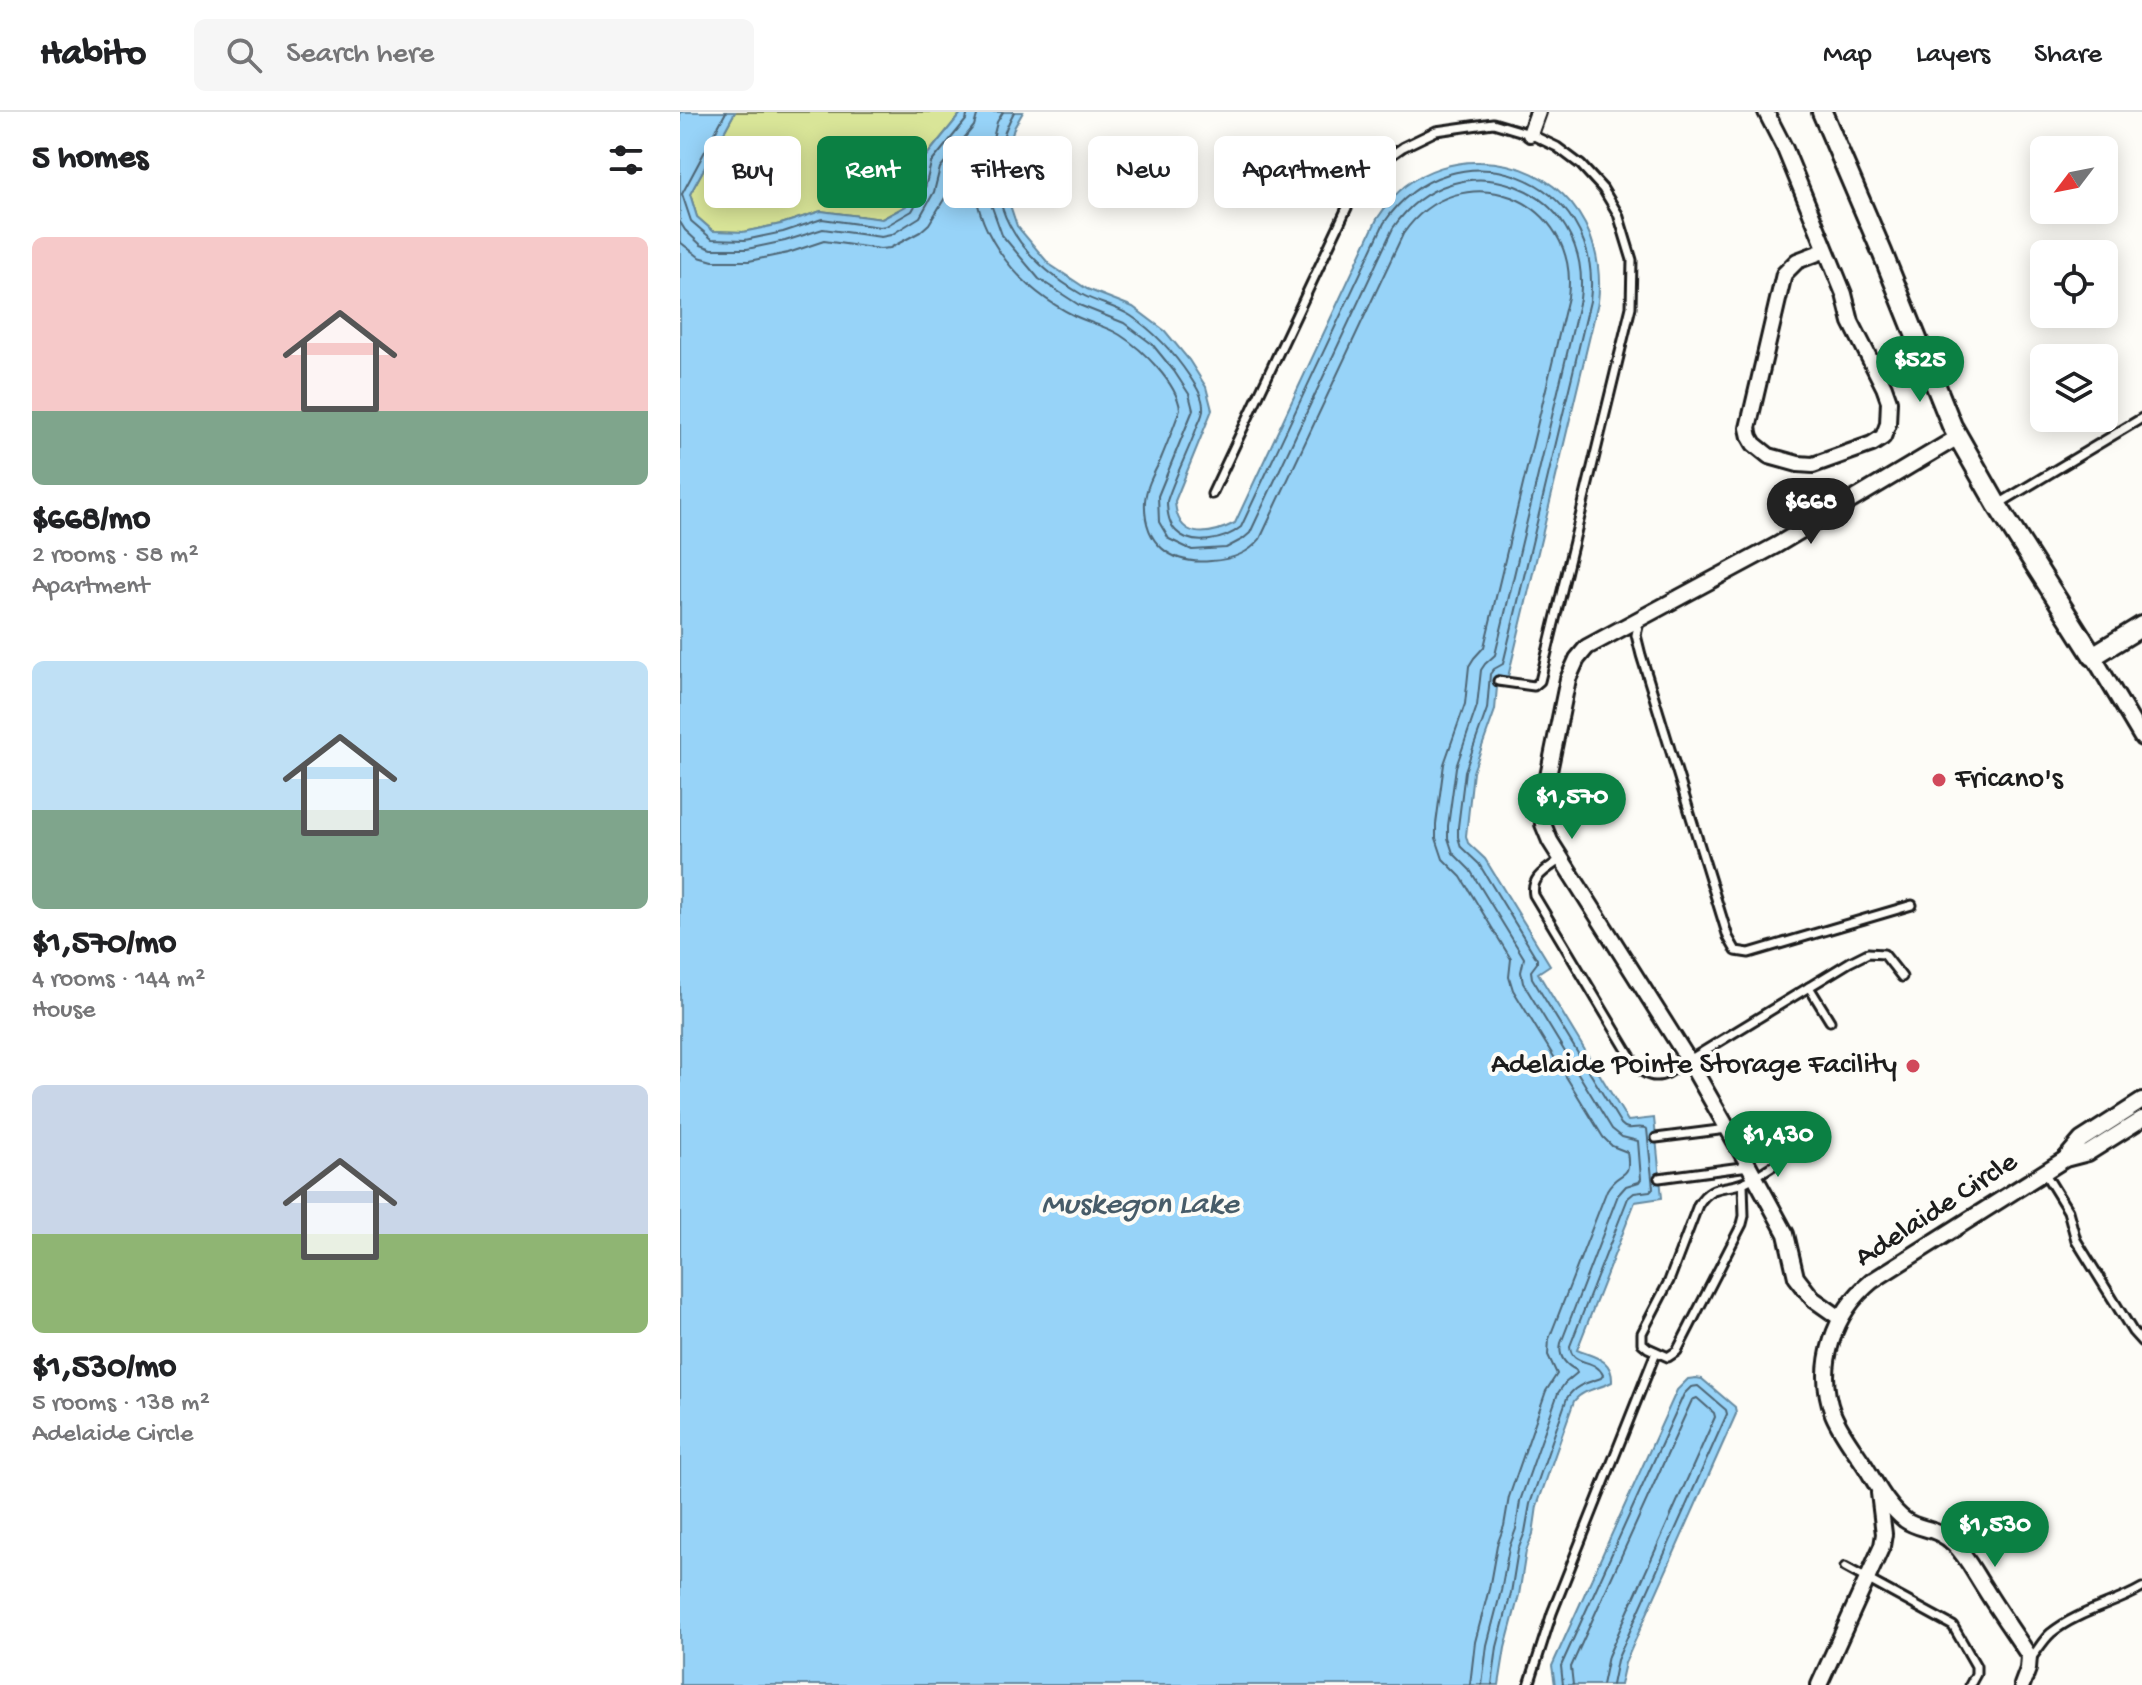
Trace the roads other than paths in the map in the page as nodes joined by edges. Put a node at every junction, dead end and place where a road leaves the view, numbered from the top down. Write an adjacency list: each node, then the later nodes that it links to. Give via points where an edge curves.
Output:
1 (1538, 112): 4 (street)
2 (1766, 112): 5 (street)
3 (1822, 112): 7 (street)
4 (1530, 134): 8 (lane, via 1493,123 1436,131 1376,166 1353,195); 13 (lane, via 1581,165 1618,214 1632,260 1631,307 1540,681 1534,686)
5 (1826, 250): 5 (street, via 1797,261 1784,274 1748,428 1762,452 1806,465 1872,444 1883,437 1888,424 1887,394 1851,322)
6 (2142, 418): 9 (lane)
7 (1958, 437): 9 (street); 10 (street)
8 (1212, 494)
9 (1997, 505): 12 (street)
10 (1643, 617): 15 (street, via 1587,647 1568,679 1543,813 1545,832); 16 (lane, via 1637,641 1736,951 1749,953)
11 (2142, 626): 12 (street)
12 (2093, 656): 14 (street)
13 (1498, 681)
14 (2142, 738)
15 (1561, 859): 20 (street); 20 (lane, via 1535,880 1532,890 1634,1062 1643,1073 1658,1077)
16 (1912, 905)
17 (1902, 977): 18 (lane, via 1888,957 1873,951)
18 (1809, 987): 19 (lane); 20 (lane)
19 (1830, 1021)
20 (1689, 1061): 23 (street)
21 (2142, 1101): 25 (street, Adelaide Circle, via 2081,1140)
22 (2142, 1119): 25 (street, Adelaide Circle, via 2084,1155)
23 (1727, 1129): 24 (lane); 28 (street)
24 (1656, 1138)
25 (2065, 1159): 27 (street, Adelaide Circle)
26 (1774, 1165): 28 (lane)
27 (2044, 1172): 30 (street, Adelaide Circle, via 1872,1281); 31 (lane, via 2068,1211 2076,1240)
28 (1749, 1175): 29 (lane); 30 (street, via 1786,1234 1796,1277 1813,1299); 32 (lane, via 1742,1224 1691,1324 1673,1356); 32 (lane, via 1709,1192 1698,1205 1642,1333 1642,1343)
29 (1659, 1178)
30 (1840, 1318): 33 (street, Adelaide Circle, via 1829,1351 1831,1408)
31 (2142, 1342)
32 (1656, 1352): 40 (lane, via 1552,1613)
33 (1878, 1489): 34 (street, Adelaide Circle, via 1903,1518); 35 (street, Adelaide Circle)
34 (1923, 1527): 35 (street, via 1898,1532); 39 (street, Adelaide Circle, via 1942,1534 1959,1550)
35 (1881, 1549): 37 (street, Adelaide Circle)
36 (1845, 1567): 37 (lane)
37 (1868, 1580): 41 (street, Adelaide Circle); 42 (lane, via 1953,1626 1976,1666)
38 (2142, 1588): 39 (lane, via 2065,1624)
39 (2030, 1660): 43 (street)
40 (1529, 1685)
41 (1819, 1685)
42 (1970, 1685)
43 (2022, 1685)

